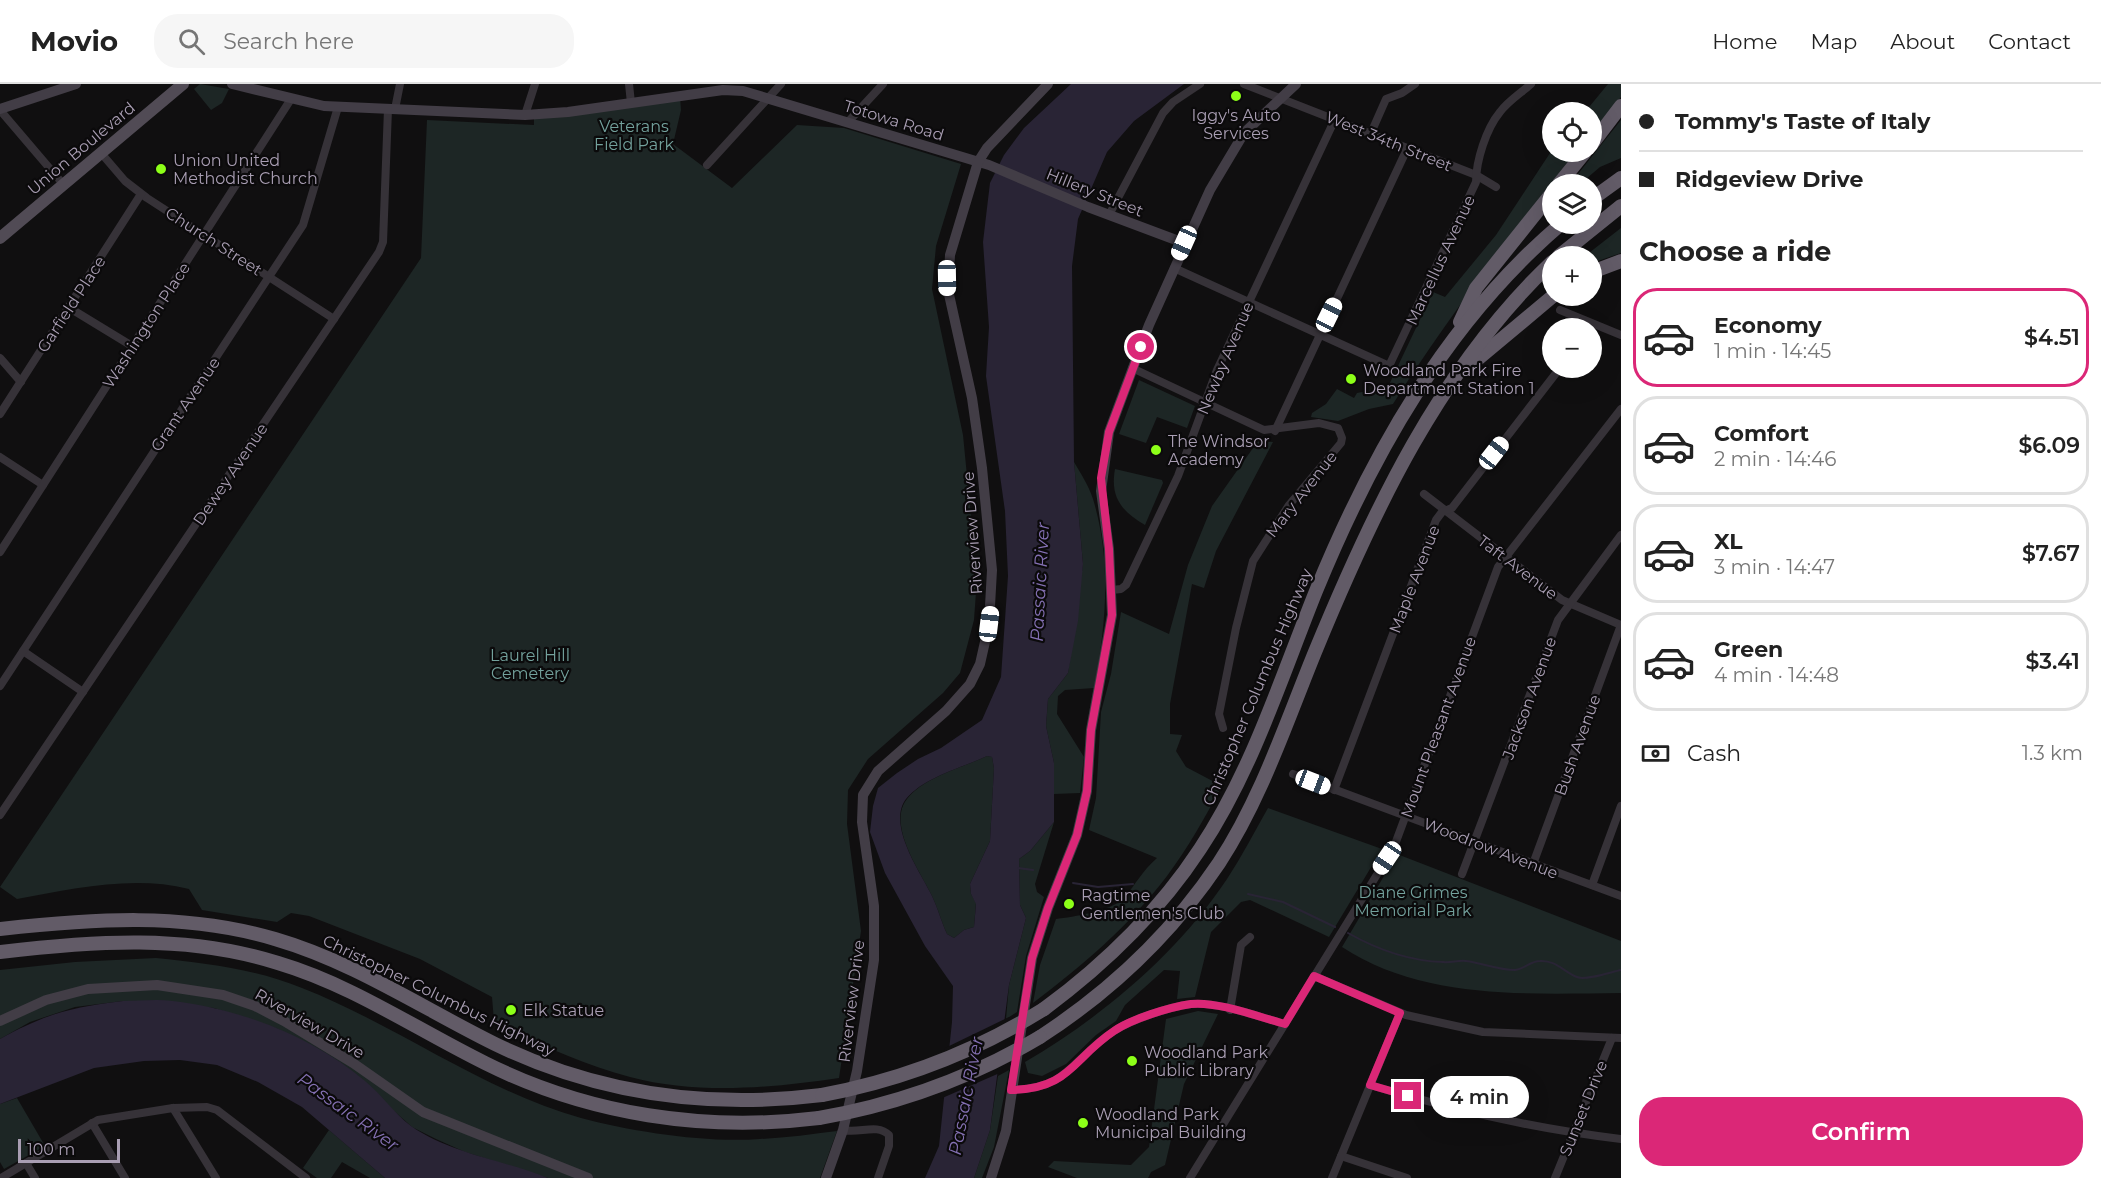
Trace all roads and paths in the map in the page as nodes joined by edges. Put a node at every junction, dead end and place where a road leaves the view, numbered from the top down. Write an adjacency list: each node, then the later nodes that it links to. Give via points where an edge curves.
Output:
1 (76, 84): 22 (main road)
2 (183, 84): 30 (main road, Union Boulevard)
3 (232, 84): 18 (main road, Totowa Road)
4 (400, 84): 23 (street, Dewey Avenue)
5 (535, 84): 24 (street)
6 (628, 84): 19 (street)
7 (781, 84): 16 (street)
8 (883, 84): 26 (street)
9 (1048, 84): 31 (main road)
10 (1200, 84): 44 (street, via 1163,113)
11 (1244, 84): 17 (street, West 34th Street)
12 (1296, 84): 17 (main road)
13 (1415, 84): 28 (street, via 1386,99)
14 (1531, 84): 36 (street, Marcellus Avenue, via 1498,114)
15 (723, 87): 16 (main road, Totowa Road); 19 (main road, Totowa Road)
16 (769, 97): 26 (main road, Totowa Road); 33 (street)
17 (1282, 98): 25 (street, West 34th Street); 48 (main road, via 1235,145)
18 (291, 99): 21 (main road, Totowa Road); 47 (street, Washington Place)
19 (631, 103): 24 (main road, Totowa Road)
20 (1621, 106): 27 (highway)
21 (338, 107): 23 (main road, Totowa Road); 54 (street, Grant Avenue, via 307,219)
22 (0, 109): 38 (street)
23 (392, 109): 24 (main road, Totowa Road); 60 (street, Dewey Avenue, via 382,247)
24 (525, 115)
25 (1335, 119): 28 (street, West 34th Street); 55 (street, Newby Avenue)
26 (848, 122): 31 (main road, Totowa Road)
27 (1602, 131)
28 (1371, 134): 29 (street, West 34th Street)
29 (1407, 149): 36 (street, West 34th Street); 63 (street)
30 (100, 153): 38 (main road, Union Boulevard); 41 (street, Church Street)
31 (978, 162): 34 (main road, Totowa Road); 113 (main road, Riverview Drive, via 950,255 947,284 981,460 992,570 989,624 980,664 970,684 946,711 878,771 863,795 862,822 875,942 857,1071)
32 (1577, 162): 35 (highway)
33 (707, 165)
34 (992, 166): 44 (main road, Hillery Street)
35 (1567, 174)
36 (1476, 175): 39 (street, West 34th Street); 63 (street, Marcellus Avenue, via 1467,203 1390,365 1386,367)
37 (1621, 178): 40 (highway)
38 (63, 184): 45 (main road, Union Boulevard)
39 (1496, 187)
40 (1602, 192)
41 (141, 194): 47 (street, Church Street); 57 (street, Garfield Place)
42 (1542, 206): 64 (highway, via 1476,288)
43 (1621, 206): 49 (highway)
44 (1109, 215): 48 (main road, Hillery Street)
45 (1, 234)
46 (1550, 234): 64 (highway, Christopher Columbus Highway, via 1502,280)
47 (204, 235): 54 (street, Church Street); 65 (street, Washington Place)
48 (1184, 243): 51 (main road)
49 (1571, 246)
50 (1621, 261): 52 (highway)
51 (1174, 268): 55 (street); 67 (main road)
52 (1602, 268)
53 (1542, 273): 69 (highway, via 1497,321)
54 (269, 277): 60 (street, Church Street); 85 (street, Grant Avenue)
55 (1248, 303): 63 (street); 71 (street, Newby Avenue)
56 (1542, 305): 69 (highway)
57 (68, 307): 65 (street); 70 (street, Garfield Place)
58 (1560, 310): 59 (street)
59 (1576, 318)
60 (334, 319): 87 (street, Dewey Avenue)
61 (1602, 329): 62 (street)
62 (1621, 335)
63 (1319, 336): 74 (street)
64 (1449, 345): 99 (highway, Christopher Columbus Highway, bridge, via 1359,496 1245,764 1208,837 1174,886 1128,939 1044,1009 1002,1034 935,1065 822,1095 710,1101 644,1093 541,1064 343,964 288,943 224,927 174,920 124,919)
65 (132, 346): 76 (street, Washington Place)
66 (0, 358): 70 (street)
67 (1132, 368): 71 (street); 82 (main road, via 1109,432 1101,478)
68 (1552, 378): 78 (street, Maple Avenue)
69 (1452, 381): 101 (highway, bridge, via 1368,530 1264,776 1222,857 1186,907 1141,958 1097,997 1040,1037 989,1066 934,1089 819,1118 767,1122 701,1122 627,1112 539,1087 486,1064 323,979 278,962 182,943 134,941)
70 (21, 382): 73 (street, Garfield Place)
71 (1205, 403): 74 (street, via 1264,430); 82 (street, Newby Avenue, via 1178,476 1126,585)
72 (1621, 409): 81 (street, Mount Pleasant Avenue)
73 (0, 414)
74 (1275, 431): 88 (street, Mary Avenue, via 1326,423 1338,428 1342,438 1289,505 1253,561 1220,714)
75 (0, 457): 76 (street)
76 (42, 485): 80 (street, Washington Place)
77 (1424, 494): 78 (street, Taft Avenue)
78 (1446, 511): 81 (street, Taft Avenue); 90 (street, Maple Avenue, via 1432,529)
79 (1621, 536): 83 (street, Jackson Avenue)
80 (0, 552)
81 (1505, 557): 83 (street, Taft Avenue); 93 (street, Mount Pleasant Avenue, via 1493,576)
82 (1112, 590): 110 (main road, via 1112,615 1091,730 1084,808 1034,950)
83 (1569, 604): 84 (street, Taft Avenue); 94 (street, Jackson Avenue, via 1558,620)
84 (1621, 625): 95 (street, Bush Avenue)
85 (23, 651): 86 (street, Grant Avenue); 87 (street)
86 (0, 686)
87 (84, 692): 92 (street, Dewey Avenue)
88 (1223, 728)
89 (1293, 774): 90 (street, Woodrow Avenue)
90 (1334, 790): 93 (street, Woodrow Avenue)
91 (1621, 806): 97 (street)
92 (0, 815)
93 (1405, 816): 94 (street, Woodrow Avenue); 102 (street, Mount Pleasant Avenue, via 1387,858)
94 (1475, 842): 95 (street, Woodrow Avenue); 96 (street, Jackson Avenue)
95 (1533, 864): 97 (street, Woodrow Avenue)
96 (1462, 874)
97 (1592, 885): 98 (street, Woodrow Avenue)
98 (1621, 896)
99 (0, 929)
100 (1250, 937): 103 (street, via 1241,945)
101 (0, 952)
102 (1314, 976): 104 (street); 106 (street, Mount Pleasant Avenue)
103 (1230, 1010): 106 (street); 110 (street, via 1190,1004 1135,1021 1106,1036 1052,1084)
104 (1400, 1013): 107 (street, via 1483,1032); 109 (street)
105 (0, 1021): 123 (main road, Riverview Drive, via 46,1000 88,989 158,985 223,995 255,1006 293,1027 423,1112)
106 (1285, 1024): 127 (street, Mount Pleasant Avenue)
107 (1612, 1038): 108 (street); 114 (street, Sunset Drive)
108 (1621, 1038)
109 (1370, 1085): 114 (street, via 1464,1112); 116 (street)
110 (1011, 1090): 126 (main road, via 1005,1131)
111 (173, 1108): 112 (street); 121 (street); 122 (street, via 217,1110)
112 (92, 1123): 117 (street); 120 (street)
113 (843, 1130): 124 (main road, Riverview Drive); 125 (street, via 854,1133 876,1128 889,1135)
114 (1573, 1133): 115 (street); 130 (street, Sunset Drive)
115 (1621, 1140)
116 (1341, 1156): 128 (street); 129 (street)
117 (26, 1163): 118 (street); 119 (street)
118 (1, 1178)
119 (35, 1178)
120 (125, 1178)
121 (216, 1178)
122 (306, 1178)
123 (588, 1178)
124 (826, 1178)
125 (878, 1178)
126 (991, 1178)
127 (1190, 1178)
128 (1332, 1178)
129 (1407, 1178)
130 (1555, 1178)

